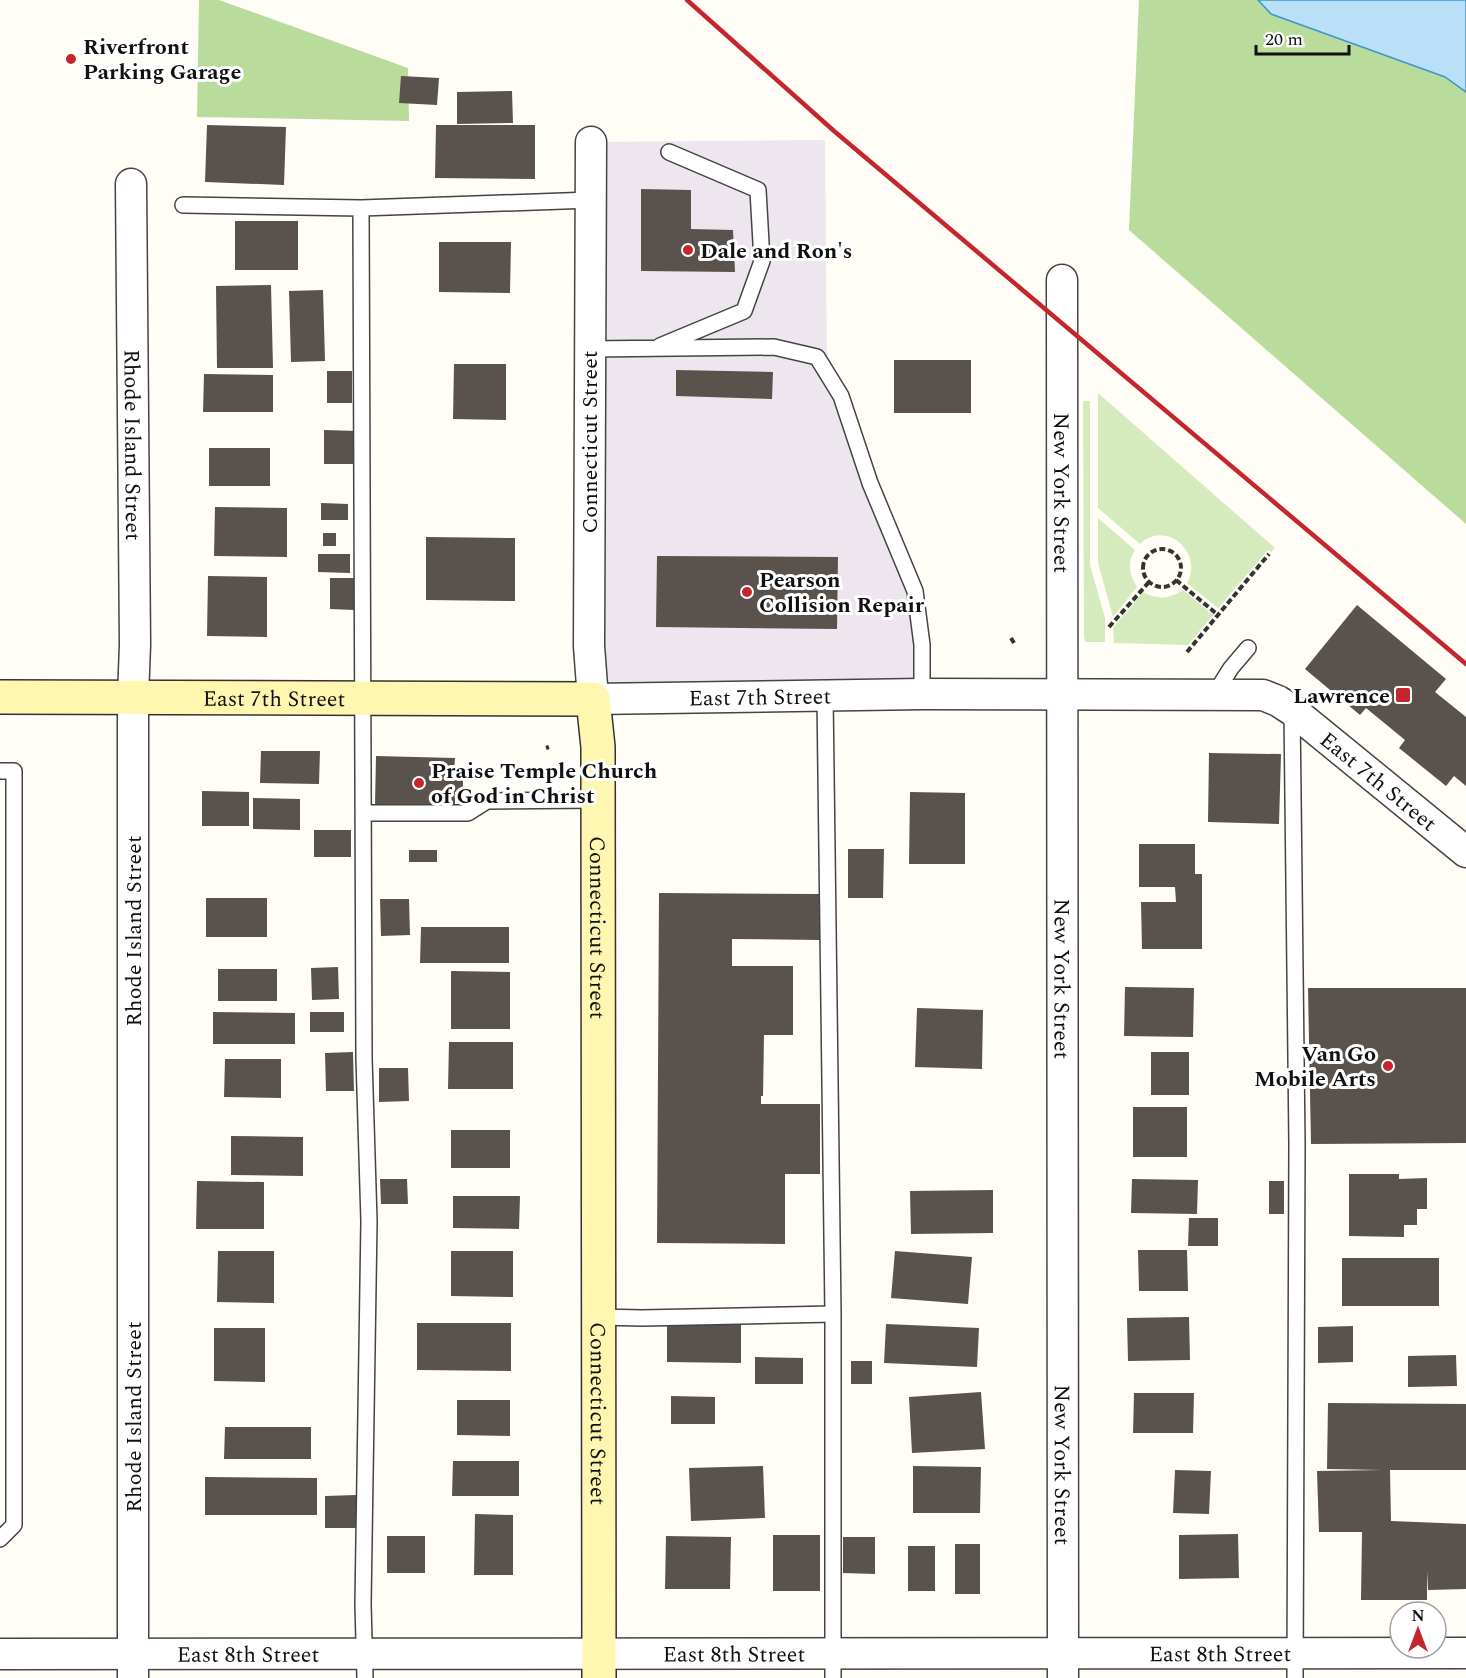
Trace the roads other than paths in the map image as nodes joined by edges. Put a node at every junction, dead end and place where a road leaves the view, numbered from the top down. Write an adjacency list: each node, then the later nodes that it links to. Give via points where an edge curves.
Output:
1 (591, 142): 4 (street, Connecticut Street)
2 (669, 152): 9 (lane, via 758,190 762,261 744,311)
3 (131, 184): 16 (street, Rhode Island Street)
4 (591, 200): 6 (lane); 8 (street, Connecticut Street)
5 (183, 205): 6 (lane)
6 (361, 208): 17 (lane)
7 (1062, 280): 12 (street, New York Street)
8 (589, 349): 9 (lane); 18 (street, Connecticut Street, via 589,646)
9 (652, 349): 11 (lane, via 774,347 817,357 841,396 870,483 915,591 922,645)
10 (1248, 648): 14 (lane)
11 (922, 694): 12 (street, East 7th Street); 13 (street, East 7th Street)
12 (1063, 695): 14 (street, East 7th Street); 35 (street, New York Street)
13 (825, 696): 18 (street, East 7th Street); 26 (lane)
14 (1214, 696): 19 (street, East 7th Street, via 1268,696)
15 (0, 697): 16 (street, East 7th Street)
16 (133, 697): 17 (street, East 7th Street); 32 (street, Rhode Island Street)
17 (364, 698): 18 (street, East 7th Street); 22 (lane)
18 (593, 699): 21 (street, Connecticut Street)
19 (1292, 710): 23 (street, East 7th Street); 36 (lane, via 1297,1144)
20 (0, 771): 24 (lane, via 14,771)
21 (598, 800): 22 (lane, via 487,801 468,813); 27 (street, Connecticut Street)
22 (364, 813): 33 (lane, via 364,1058 369,1221)
23 (1466, 852)
24 (7, 1076): 25 (lane)
25 (7, 1158): 28 (lane, via 14,1525)
26 (833, 1314): 27 (lane); 34 (lane)
27 (598, 1317): 31 (street, Connecticut Street)
28 (0, 1539)
29 (0, 1653): 32 (street, East 8th Street)
30 (1466, 1653): 36 (street, East 8th Street)
31 (599, 1665): 33 (street, East 8th Street); 34 (street, East 8th Street)
32 (133, 1666): 33 (street, East 8th Street)
33 (364, 1666)
34 (833, 1666): 35 (street, East 8th Street)
35 (1063, 1666): 36 (street, East 8th Street)
36 (1295, 1666)

